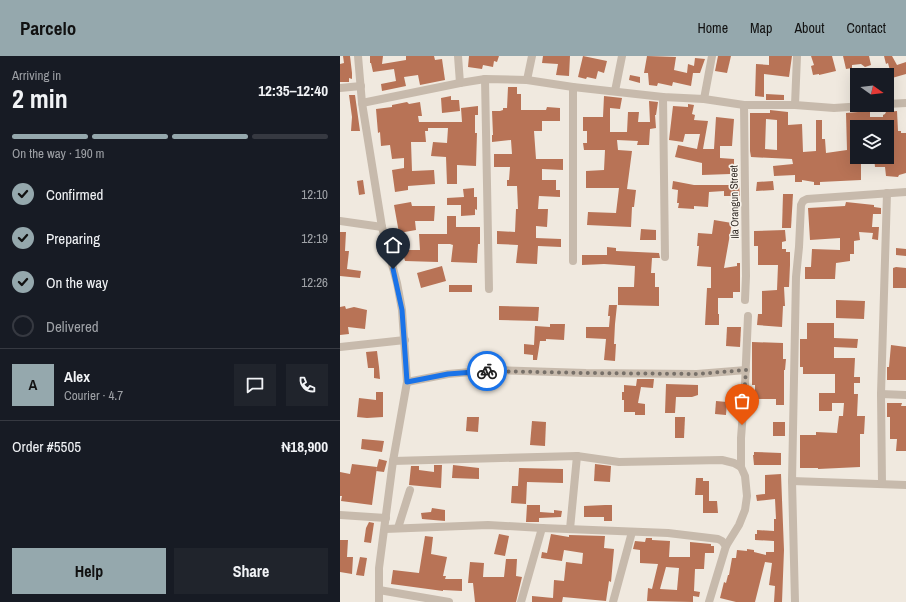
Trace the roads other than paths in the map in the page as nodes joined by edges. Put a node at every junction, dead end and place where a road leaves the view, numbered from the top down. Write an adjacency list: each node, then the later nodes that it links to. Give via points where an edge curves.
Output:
1 (358, 56): 10 (street)
2 (458, 56): 9 (street)
3 (532, 56): 8 (street)
4 (622, 56): 13 (street)
5 (712, 56): 15 (street)
6 (797, 56): 20 (street)
7 (485, 79): 8 (street); 9 (street); 28 (street)
8 (527, 80): 11 (street)
9 (460, 83): 16 (street)
10 (361, 86): 12 (street); 16 (street)
11 (573, 87): 13 (street); 27 (street)
12 (340, 88)
13 (615, 91): 14 (street)
14 (663, 97): 15 (street); 26 (street)
15 (704, 99): 18 (street)
16 (362, 103): 25 (street)
17 (906, 103): 19 (street)
18 (744, 104): 20 (street); 29 (street, Ila Orangun Street)
19 (894, 104)
20 (795, 106): 21 (street)
21 (850, 107)
22 (906, 192): 23 (street)
23 (887, 193): 35 (street); 40 (street, via 807,199 801,205 796,277)
24 (340, 221): 25 (street)
25 (382, 227): 31 (street, via 397,283)
26 (665, 256)
27 (573, 261)
28 (489, 289)
29 (745, 300)
30 (748, 316): 33 (street)
31 (405, 340): 32 (street); 34 (street)
32 (340, 347)
33 (746, 370): 34 (street, via 697,374 493,370 448,374); 39 (street, via 741,438)
34 (407, 382): 38 (street)
35 (881, 394): 36 (street); 41 (street)
36 (906, 395)
37 (577, 456): 38 (street); 39 (street, via 619,462 722,460); 49 (street)
38 (393, 461): 45 (street)
39 (742, 467): 51 (street, via 747,496 745,510)
40 (792, 481): 41 (street); 58 (street)
41 (882, 484): 42 (street)
42 (906, 485)
43 (410, 490): 46 (street)
44 (340, 515): 45 (street)
45 (386, 518): 48 (street)
46 (398, 528): 47 (street, via 488,525); 48 (street)
47 (542, 528): 49 (street); 55 (street)
48 (384, 529): 52 (street)
49 (570, 529): 50 (street)
50 (632, 532): 51 (street, via 718,539); 56 (street)
51 (726, 546): 57 (street)
52 (379, 590): 53 (street); 54 (street)
53 (379, 602)
54 (449, 602)
55 (521, 602)
56 (613, 602)
57 (709, 602)
58 (795, 602)

